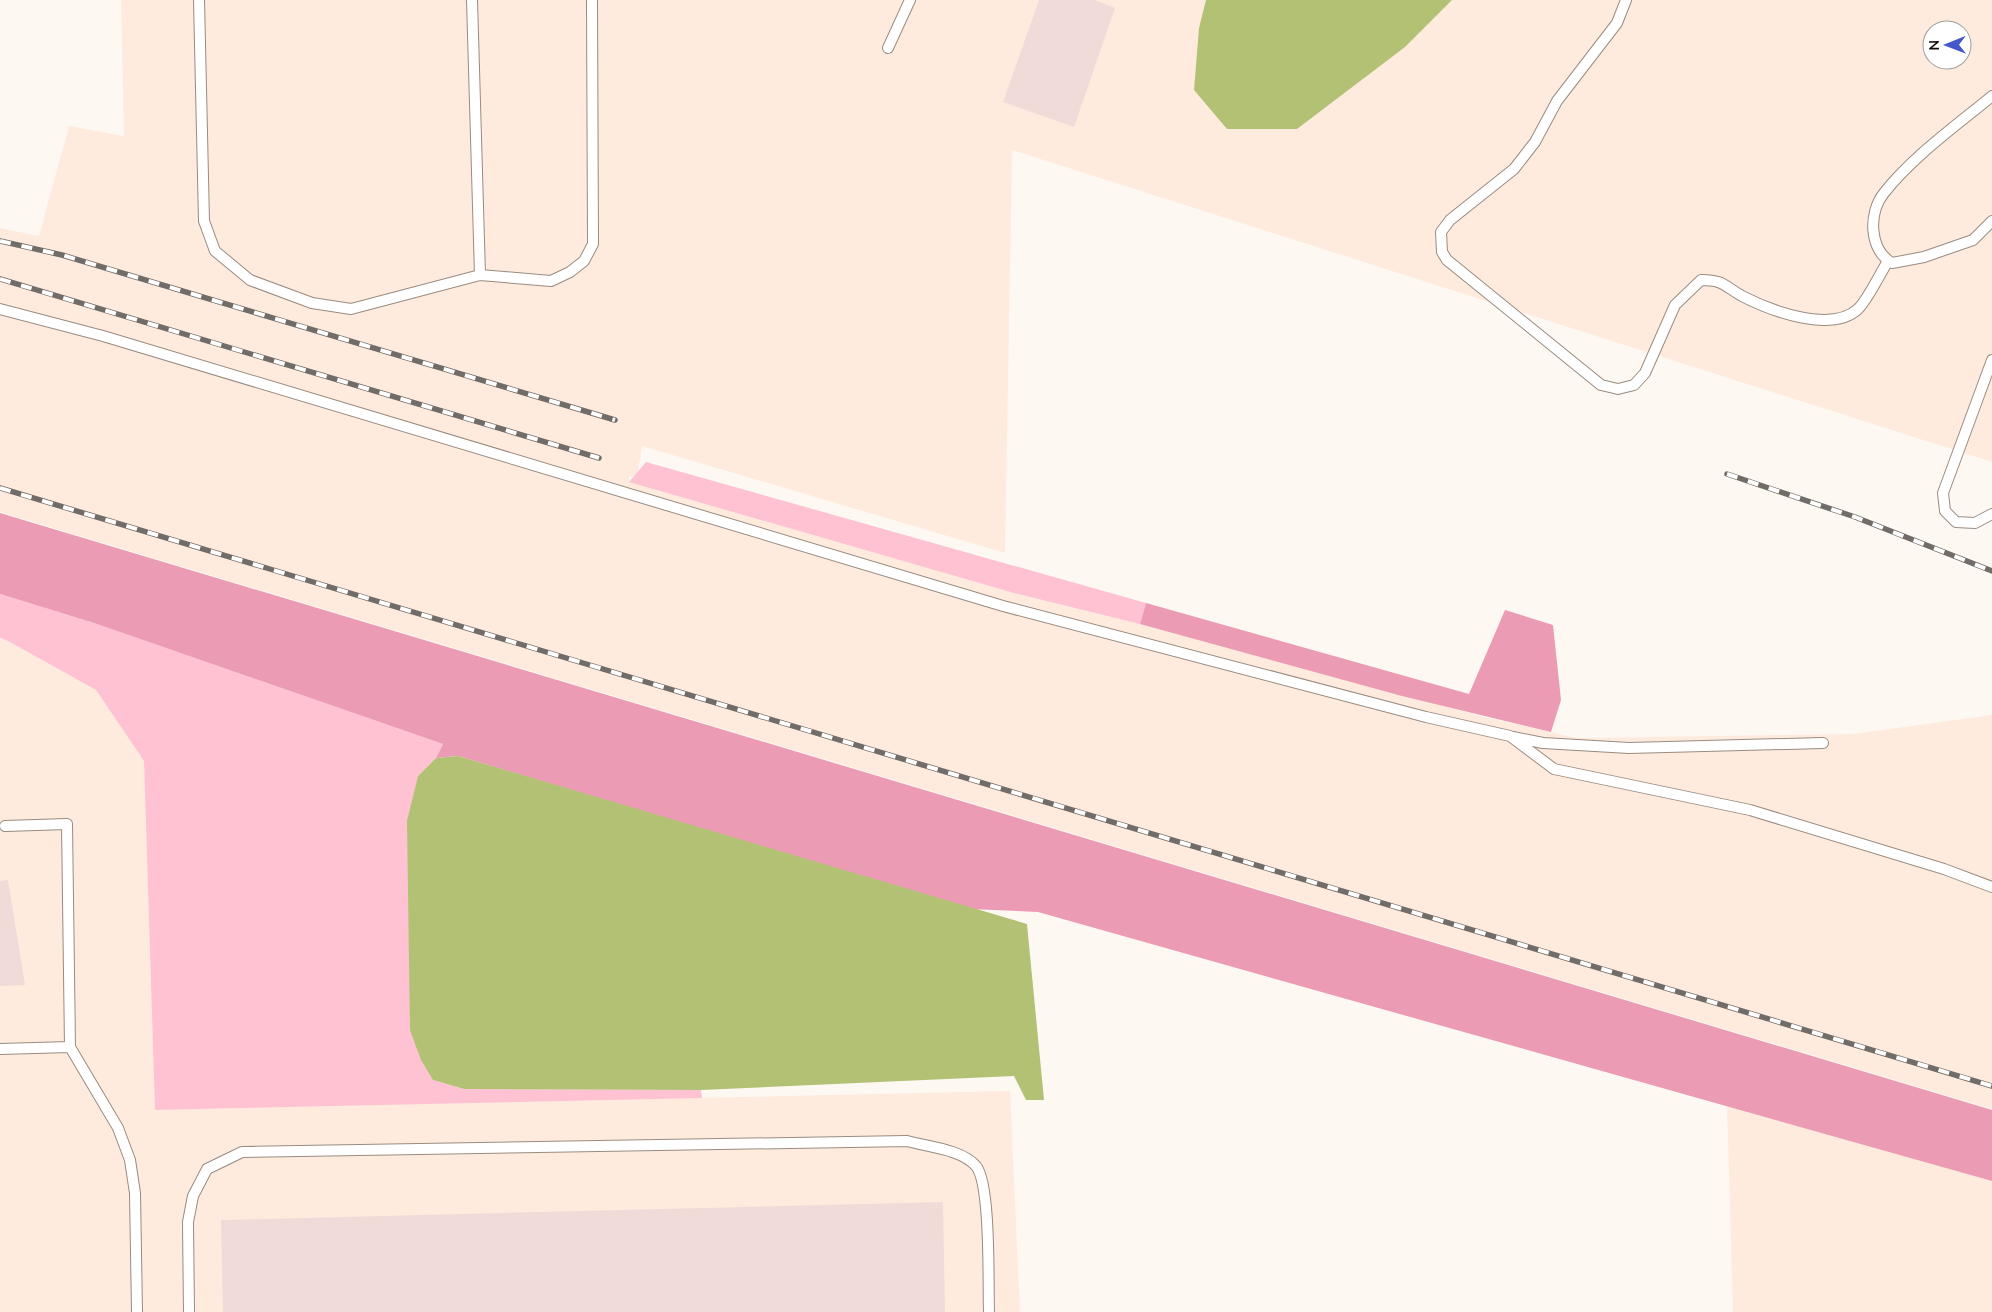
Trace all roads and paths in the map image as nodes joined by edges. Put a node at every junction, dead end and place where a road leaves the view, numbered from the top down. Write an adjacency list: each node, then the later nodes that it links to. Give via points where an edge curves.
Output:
1 (199, 0): 10 (lane, via 204,221 216,250 250,280 312,303 351,308)
2 (472, 0): 10 (lane)
3 (592, 0): 10 (lane, via 593,244 584,261 551,281)
4 (910, 0): 6 (lane)
5 (1626, 0): 9 (lane, via 1618,23 1556,101 1535,142 1514,169 1450,220 1442,232 1442,252 1447,260 1601,385 1618,389 1634,385 1645,373 1675,305 1701,280 1717,280 1742,296 1790,316 1818,320 1841,317 1858,310)
6 (888, 48)
7 (1992, 96): 9 (lane, via 1917,160 1884,194 1874,215 1875,243)
8 (1992, 221): 9 (lane, via 1973,240 1924,257)
9 (1888, 261)
10 (480, 275)
11 (0, 309): 14 (lane, via 104,336 1003,606)
12 (1992, 360): 13 (lane, via 1942,493 1945,511 1956,522 1975,523)
13 (1992, 514)
14 (1510, 736): 15 (lane, via 1543,743 1629,748); 17 (lane, via 1554,769 1750,810 1944,869)
15 (1823, 743)
16 (5, 826): 18 (lane, via 67,824)
17 (1992, 887)
18 (70, 1047): 19 (lane); 20 (lane, via 118,1128 130,1160 135,1193)
19 (0, 1049)
20 (137, 1312)
21 (189, 1312): 22 (lane, via 188,1222 193,1196 207,1170 242,1152 907,1141 958,1154 976,1167 986,1198)
22 (989, 1312)

